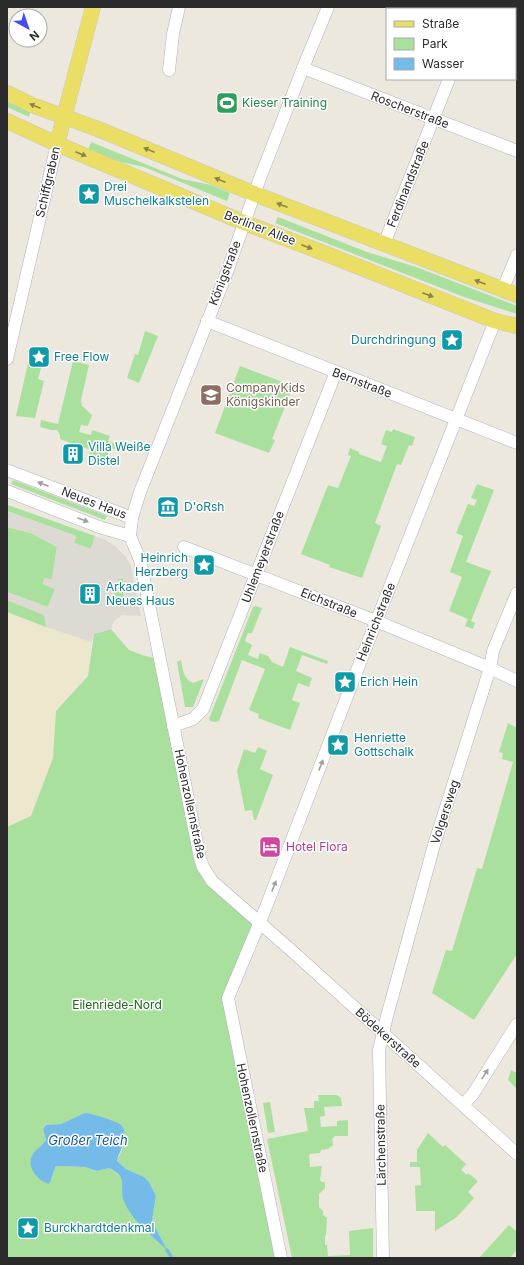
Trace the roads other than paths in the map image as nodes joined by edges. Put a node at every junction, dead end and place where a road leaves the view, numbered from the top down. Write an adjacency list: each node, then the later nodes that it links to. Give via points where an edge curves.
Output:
1 (93, 7): 8 (main road, Schiffgraben)
2 (180, 7): 5 (street, via 173,34)
3 (328, 7): 4 (street, Königstraße)
4 (303, 68): 9 (street, Roscherstraße); 13 (street, Königstraße)
5 (169, 70)
6 (449, 80): 9 (street, Ferdinandstraße)
7 (7, 93): 8 (main road, one-way to 7)
8 (63, 117): 11 (main road, Schiffgraben); 13 (main road, one-way to 8)
9 (434, 119): 12 (street, Roscherstraße); 15 (street, Ferdinandstraße)
10 (7, 121): 11 (main road, Berliner Allee)
11 (57, 144): 14 (main road, Berliner Allee, one-way to 14); 22 (street, Schiffgraben)
12 (517, 151)
13 (255, 194): 14 (street, Königstraße); 15 (main road, one-way to 13)
14 (245, 223): 19 (street, Königstraße); 20 (main road, Berliner Allee, one-way to 20)
15 (384, 244): 17 (main road, one-way to 15)
16 (517, 255): 17 (street)
17 (502, 290): 18 (main road)
18 (517, 295)
19 (207, 321): 23 (street, Bernstraße); 28 (street, Königstraße)
20 (495, 321): 21 (main road, Berliner Allee); 24 (street, Heinrichstraße)
21 (517, 326)
22 (7, 359)
23 (336, 372): 24 (street, Bernstraße); 31 (street, Uhlemeyerstraße)
24 (456, 420): 25 (street, Bernstraße); 33 (street, Heinrichstraße)
25 (517, 444)
26 (7, 470): 28 (street, Neues Haus, one-way to 26)
27 (7, 491): 29 (street, Neues Haus, one-way to 29, via 99,527)
28 (132, 518): 29 (street, Neues Haus)
29 (130, 536): 36 (street, Hohenzollernstraße, via 140,560)
30 (184, 546): 31 (street, Eichstraße)
31 (256, 574): 33 (street, Eichstraße); 36 (street, Uhlemeyerstraße, via 203,709 193,719)
32 (517, 594): 34 (street, Volgersweg, via 493,651)
33 (376, 621): 34 (street, Eichstraße); 37 (street, Heinrichstraße, one-way to 33)
34 (490, 668): 35 (street, Eichstraße); 39 (street, Volgersweg, via 434,845)
35 (517, 681)
36 (173, 726): 37 (street, Hohenzollernstraße, via 203,867 212,881)
37 (259, 922): 39 (street, Bödekerstraße); 42 (street, Hohenzollernstraße, via 228,998)
38 (517, 1024): 40 (street, one-way to 38)
39 (383, 1033): 40 (street, Bödekerstraße); 43 (street, Lärchenstraße, via 379,1050)
40 (463, 1106): 41 (street, Bödekerstraße)
41 (517, 1154)
42 (281, 1258)
43 (382, 1258)

